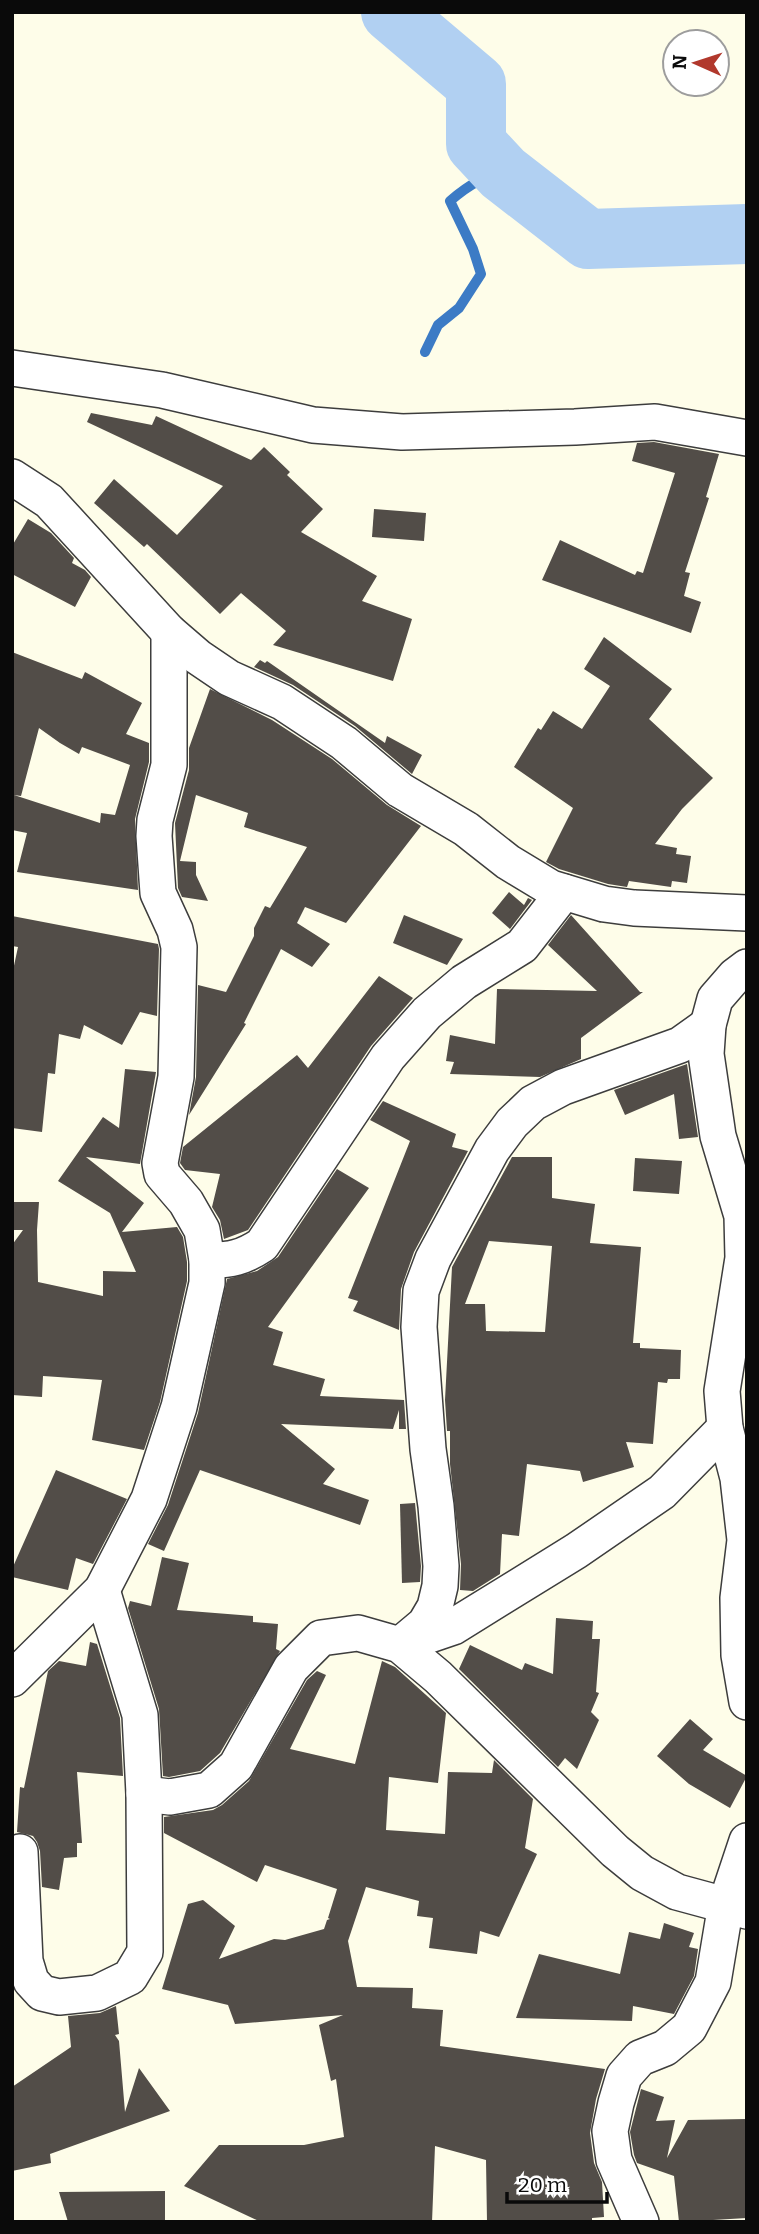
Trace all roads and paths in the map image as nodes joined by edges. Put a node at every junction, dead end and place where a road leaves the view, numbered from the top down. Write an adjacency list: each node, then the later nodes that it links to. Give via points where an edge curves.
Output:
1 (12, 368): 2 (street, via 162,390 313,425 402,432 654,422)
2 (747, 438)
3 (12, 477): 4 (street, via 49,501)
4 (169, 632): 5 (street, via 229,678 282,702 344,743 400,790 466,829 508,862); 9 (street, via 169,765 154,836 158,892 179,947 178,1059 160,1163 162,1174 202,1230)
5 (564, 892): 6 (street, via 634,908); 9 (street, via 522,946 464,982 427,1013 388,1057 262,1245 227,1261)
6 (747, 913)
7 (747, 967): 8 (street, via 715,999)
8 (708, 1025): 10 (street, via 706,1054 718,1136 742,1216 743,1258 722,1391); 12 (street, via 680,1045 562,1087 533,1103 492,1150 433,1259 421,1291 419,1327 440,1587 425,1624)
9 (207, 1260): 11 (street, via 207,1283 180,1408 149,1499)
10 (725, 1428): 12 (street, via 662,1492 576,1551 453,1627); 14 (street, via 738,1478 745,1540 738,1598 739,1655)
11 (102, 1590): 13 (street); 15 (street, via 140,1715)
12 (400, 1645): 15 (street, via 358,1633 321,1638 291,1668 236,1766 209,1790 170,1797); 18 (street, via 642,1874 677,1892)
13 (12, 1679)
14 (747, 1702)
15 (144, 1794): 17 (street, via 145,1952 130,1977 97,1993 59,1997 42,1993 31,1981 25,1962)
16 (747, 1842): 18 (street)
17 (20, 1852)
18 (736, 1908): 19 (street, via 713,1982 689,2028 665,2048 640,2058 624,2076 616,2102 610,2132 614,2160)
19 (641, 2222)

